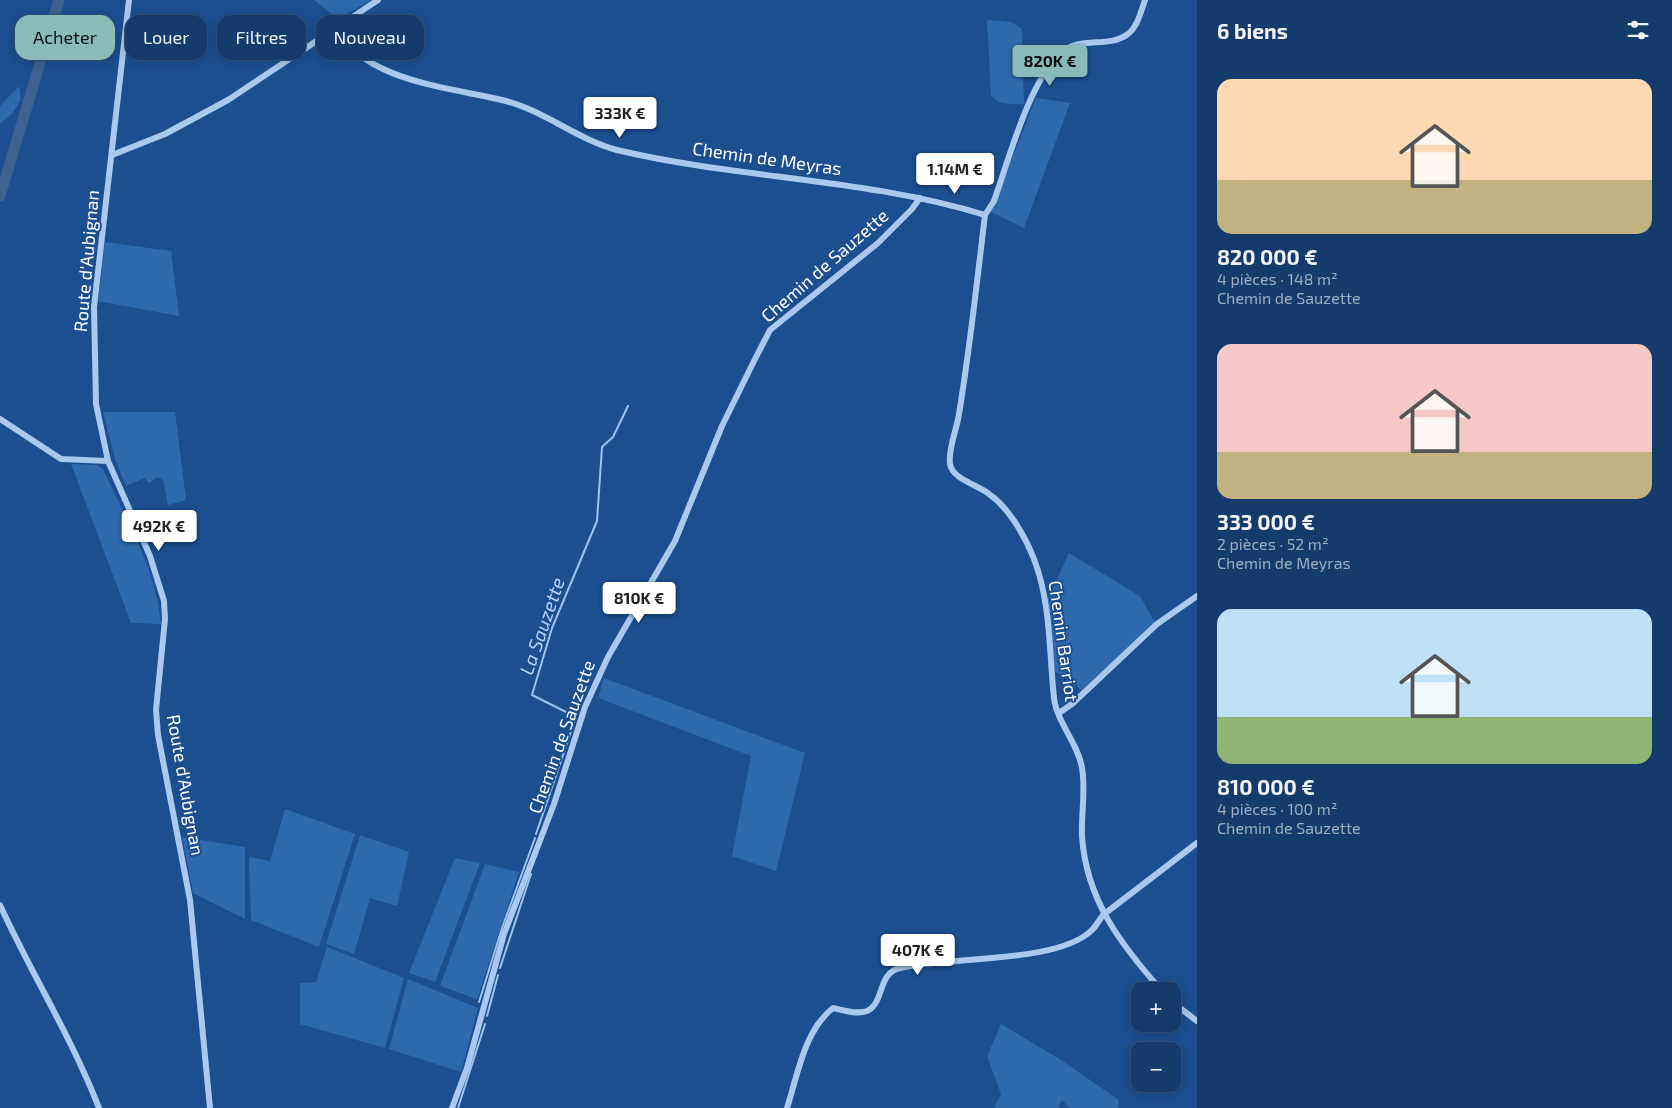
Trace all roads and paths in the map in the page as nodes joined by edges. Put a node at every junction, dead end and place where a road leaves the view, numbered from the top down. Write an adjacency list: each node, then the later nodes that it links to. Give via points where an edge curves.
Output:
1 (129, 0): 7 (street, Route d'Aubignan)
2 (378, 0): 4 (street)
3 (1145, 0): 9 (street, via 1138,20 1127,35 1114,40 1073,45 1052,63 1033,98 994,201)
4 (354, 15)
5 (316, 39): 7 (street, via 228,100 165,134)
6 (371, 60): 8 (street, Chemin de Meyras, via 429,86 508,102 615,149)
7 (112, 155): 11 (street, Route d'Aubignan, via 94,307 96,404)
8 (920, 198): 9 (street, Chemin de Meyras); 22 (street, Chemin de Sauzette, via 878,244 770,330 754,359 722,426 675,540 608,657 585,707 554,804 504,934 467,1068)
9 (985, 216): 13 (street, Chemin Barriot, via 950,462 954,473 988,493 1004,507 1033,558 1045,601 1054,701)
10 (0, 419): 11 (street, via 61,459)
11 (108, 461): 21 (street, Route d'Aubignan, via 164,600 165,620 156,701 158,735 190,900)
12 (1197, 596): 13 (street, via 1156,624)
13 (1059, 713): 16 (street, Chemin Barriot, via 1078,750 1082,767 1082,836 1090,878)
14 (1197, 843): 16 (street)
15 (0, 905): 20 (street, via 68,1038)
16 (1103, 914): 17 (street, Chemin Barriot); 23 (street, via 1092,930 1062,946 1022,955 950,960 898,968 889,973 872,1006 866,1011 833,1008 816,1025)
17 (1155, 982)
18 (1181, 1009): 19 (street)
19 (1197, 1021)
20 (99, 1108)
21 (210, 1108)
22 (452, 1108)
23 (787, 1108)

